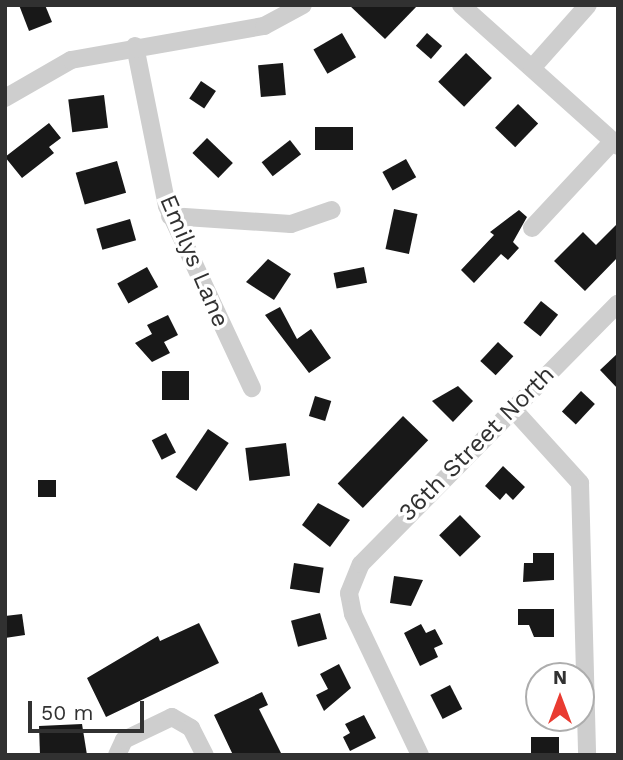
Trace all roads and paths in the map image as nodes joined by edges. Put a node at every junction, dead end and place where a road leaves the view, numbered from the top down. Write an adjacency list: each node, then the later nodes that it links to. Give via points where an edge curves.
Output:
1 (303, 5): 4 (street, via 264,26)
2 (461, 5): 5 (street)
3 (588, 5): 5 (street)
4 (135, 46): 6 (street, via 50,68); 9 (street, Emilys Lane)
5 (532, 68): 7 (street)
6 (5, 98)
7 (613, 141): 10 (street)
8 (331, 210): 9 (street, via 291,224)
9 (170, 216): 12 (street, Emilys Lane)
10 (532, 228)
11 (618, 303): 13 (street, 36th Street North)
12 (252, 388)
13 (513, 409): 16 (street, 36th Street North, via 382,538 361,564 349,593 364,641); 17 (street, via 580,483)
14 (117, 755): 15 (street, via 124,740 172,717 191,728)
15 (205, 755)
16 (420, 755)
17 (587, 755)

